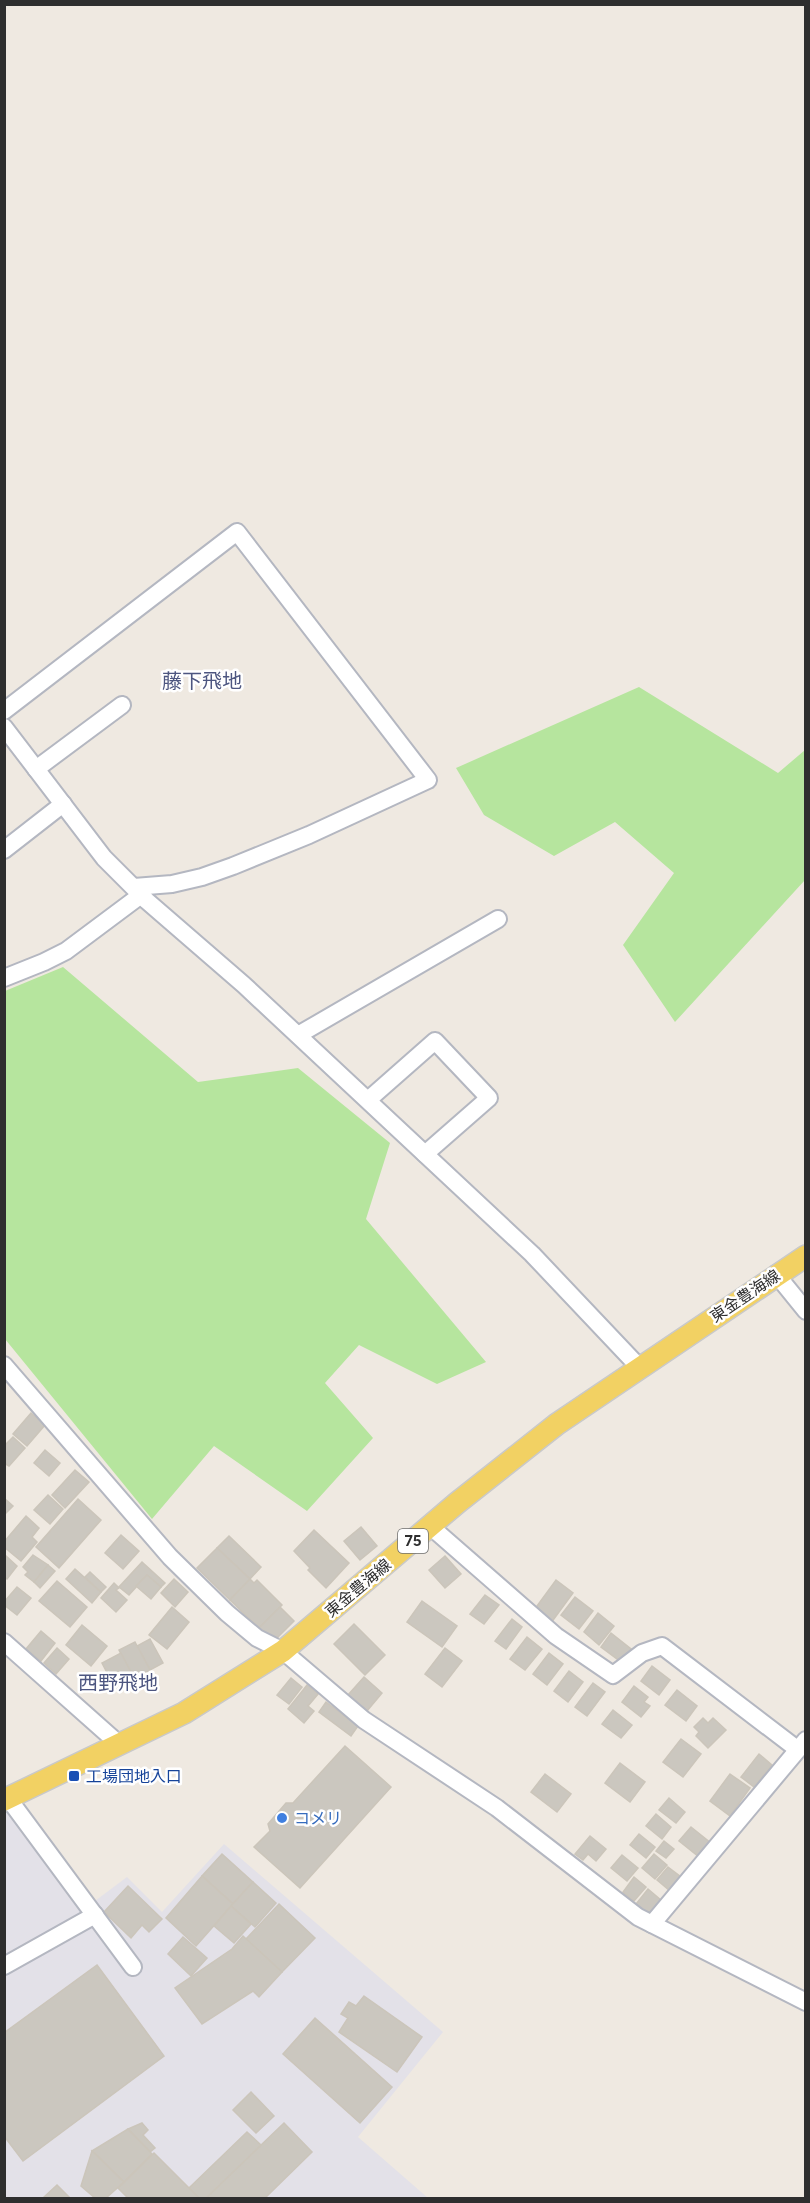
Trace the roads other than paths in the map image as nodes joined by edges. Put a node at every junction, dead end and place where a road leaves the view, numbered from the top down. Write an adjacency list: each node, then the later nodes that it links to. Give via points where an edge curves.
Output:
1 (122, 705): 4 (street)
2 (4, 711): 7 (street, via 237,532 428,780 233,866)
3 (4, 727): 4 (street)
4 (36, 769): 5 (street)
5 (63, 804): 6 (street); 7 (street, via 104,858)
6 (4, 850)
7 (137, 891): 9 (street, via 66,951); 10 (street)
8 (498, 919): 10 (street)
9 (4, 978)
10 (298, 1035): 11 (street)
11 (368, 1100): 12 (street); 12 (street, via 435,1041 489,1098)
12 (425, 1154): 17 (street, via 532,1254)
13 (806, 1256): 14 (main road, 東金豊海線 / 75)
14 (776, 1275): 15 (street); 17 (main road, 東金豊海線 / 75)
15 (806, 1311)
16 (4, 1365): 20 (street, via 170,1557 227,1613 257,1638)
17 (639, 1367): 18 (main road, 東金豊海線 / 75, via 557,1424)
18 (430, 1526): 20 (main road, 東金豊海線 / 75); 22 (street, via 556,1636 613,1676 642,1653 662,1646)
19 (4, 1642): 21 (street)
20 (282, 1651): 21 (main road, 東金豊海線 / 75, via 184,1713); 25 (street, via 364,1720 497,1808)
21 (120, 1745): 23 (main road, 東金豊海線 / 75)
22 (802, 1745): 25 (street)
23 (6, 1799): 24 (street)
24 (95, 1915): 26 (street); 27 (street)
25 (652, 1924): 28 (street)
26 (4, 1966)
27 (133, 1967)
28 (806, 2002)

